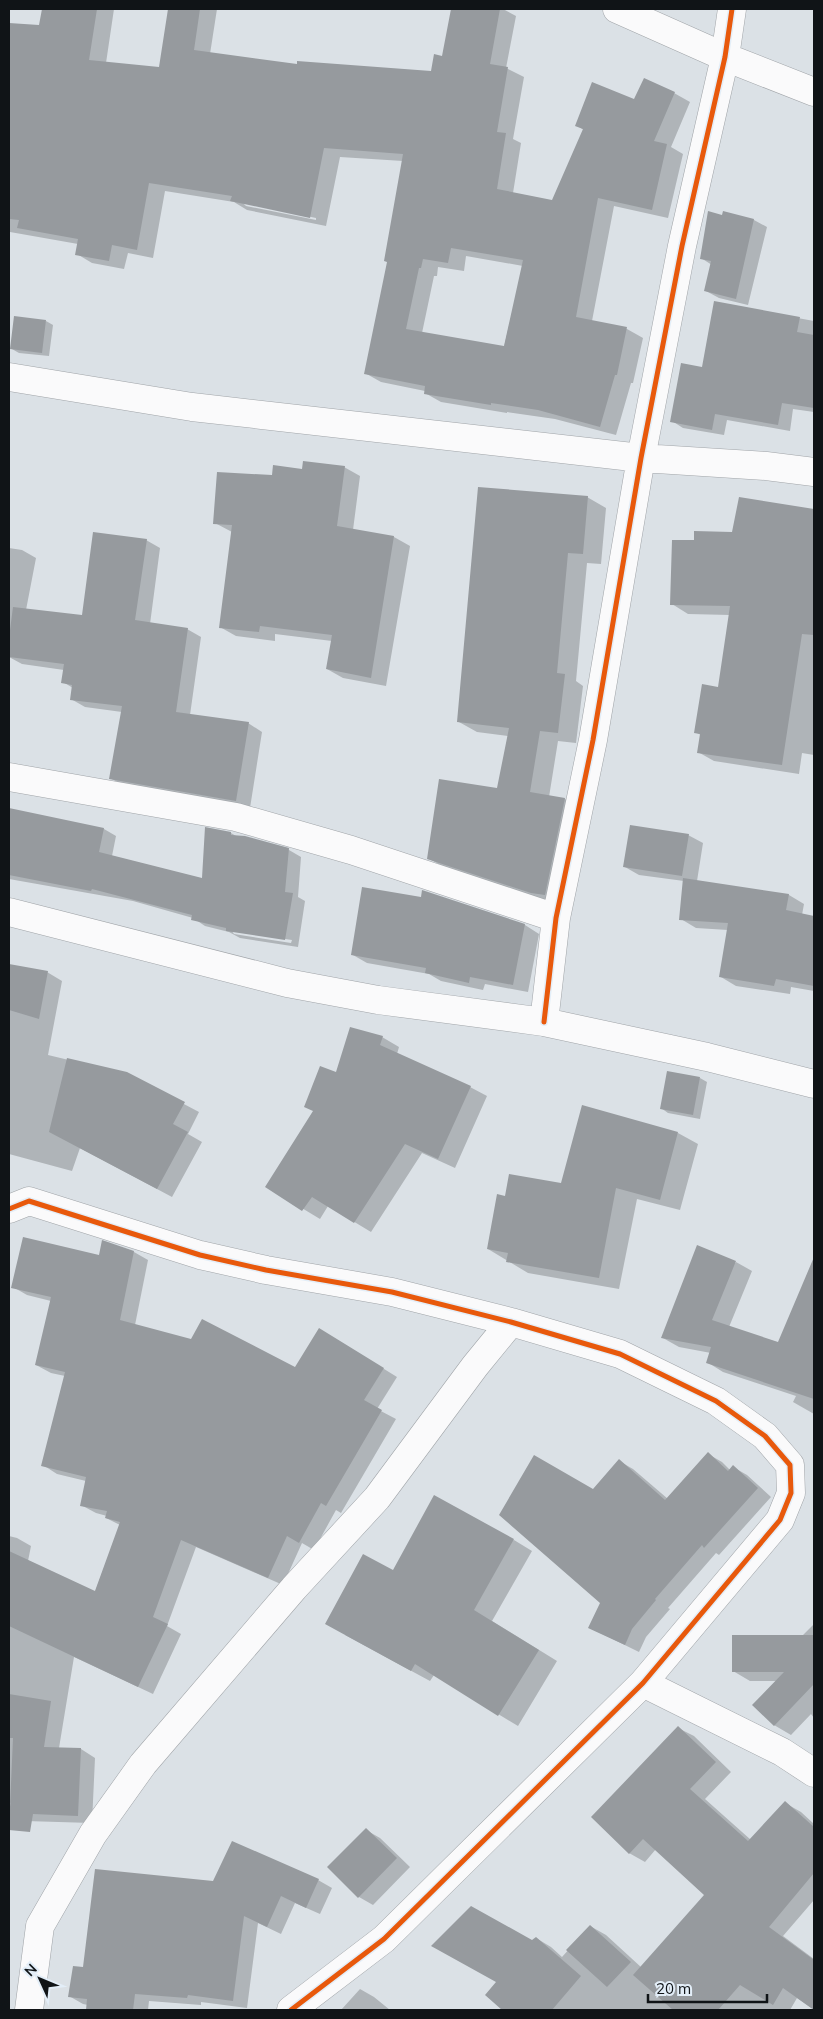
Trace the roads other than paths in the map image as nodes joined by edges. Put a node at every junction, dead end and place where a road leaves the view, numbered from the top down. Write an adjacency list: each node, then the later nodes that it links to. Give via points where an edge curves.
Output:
1 (617, 9): 3 (street)
2 (732, 9): 3 (street)
3 (726, 57): 4 (street); 6 (street, via 682,246)
4 (814, 92)
5 (9, 377): 6 (street, via 192,406)
6 (641, 458): 7 (street); 10 (street, via 593,740)
7 (814, 472)
8 (9, 777): 10 (street, via 236,817 351,850)
9 (9, 912): 11 (street, via 287,983 378,1000)
10 (556, 918): 11 (street)
11 (544, 1022): 12 (street)
12 (814, 1084)
13 (9, 1210): 14 (street, via 29,1202 200,1256 392,1292)
14 (512, 1322): 15 (street, via 620,1354 716,1401 765,1436 790,1465 791,1493 780,1520); 17 (street, via 377,1498 294,1588 142,1764 98,1826 40,1926)
15 (643, 1683): 16 (street, via 782,1752); 18 (street, via 384,1939)
16 (814, 1773)
17 (29, 2010)
18 (291, 2010)

